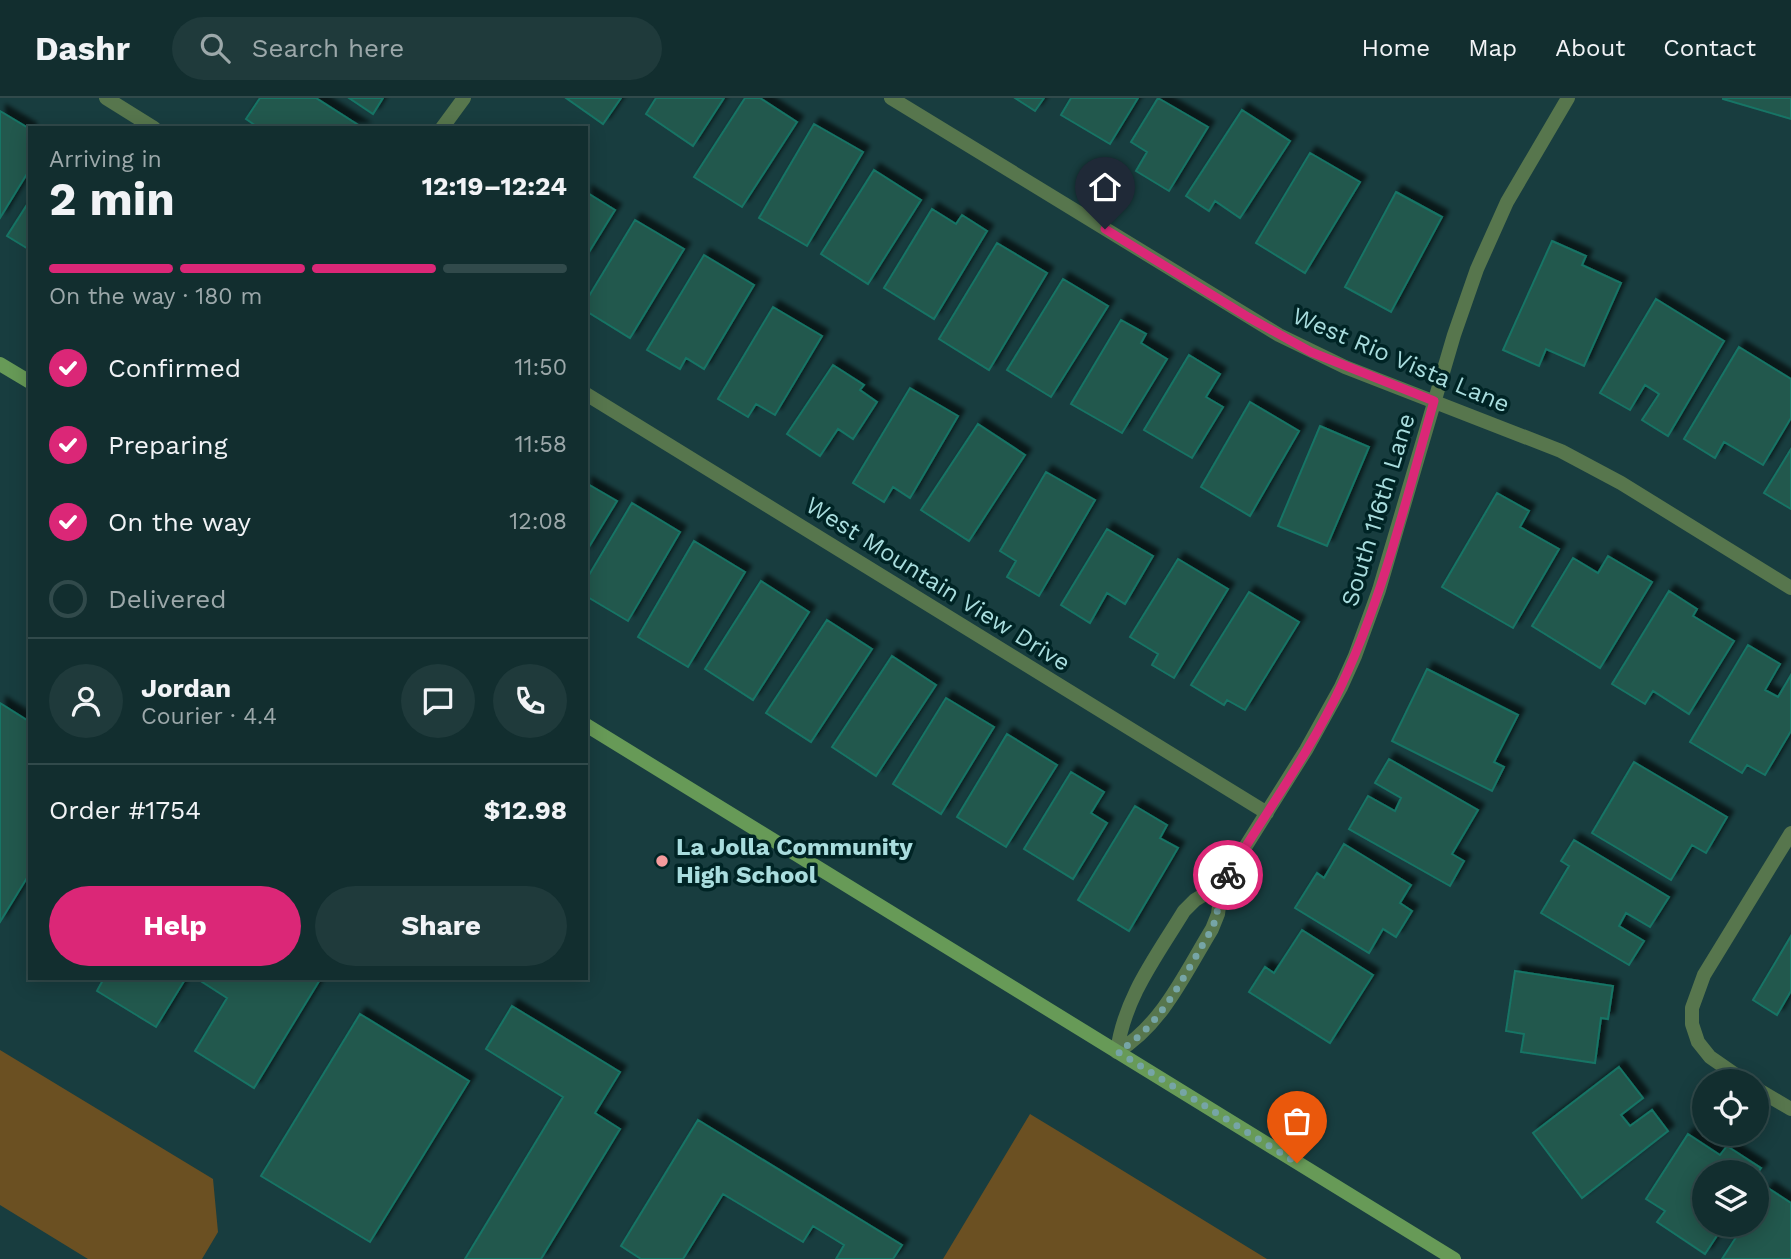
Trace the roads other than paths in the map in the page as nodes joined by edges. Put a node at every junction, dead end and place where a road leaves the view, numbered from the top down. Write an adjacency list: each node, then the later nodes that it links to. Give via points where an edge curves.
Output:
1 (106, 98): 5 (street)
2 (464, 98): 6 (street)
3 (891, 98): 10 (street, West Rio Vista Lane, via 1279,335 1345,367)
4 (1568, 98): 10 (street, South 116th Lane, via 1491,236)
5 (151, 126)
6 (443, 126)
7 (0, 364): 8 (street)
8 (28, 381)
9 (588, 395): 13 (street, West Mountain View Drive)
10 (1434, 401): 11 (street, West Rio Vista Lane, via 1592,467); 13 (street, South 116th Lane, via 1355,656)
11 (1791, 588)
12 (588, 726): 16 (street)
13 (1267, 813): 15 (street, South 116th Lane)
14 (1791, 833): 17 (street, via 1704,975 1692,1008 1698,1042)
15 (1222, 884): 16 (street, South 116th Lane, via 1212,929 1158,1017); 16 (street, South 116th Lane, via 1184,911 1130,1000)
16 (1118, 1052): 20 (street)
17 (1727, 1069)
18 (1769, 1095): 19 (street)
19 (1791, 1109)
20 (1454, 1259)

